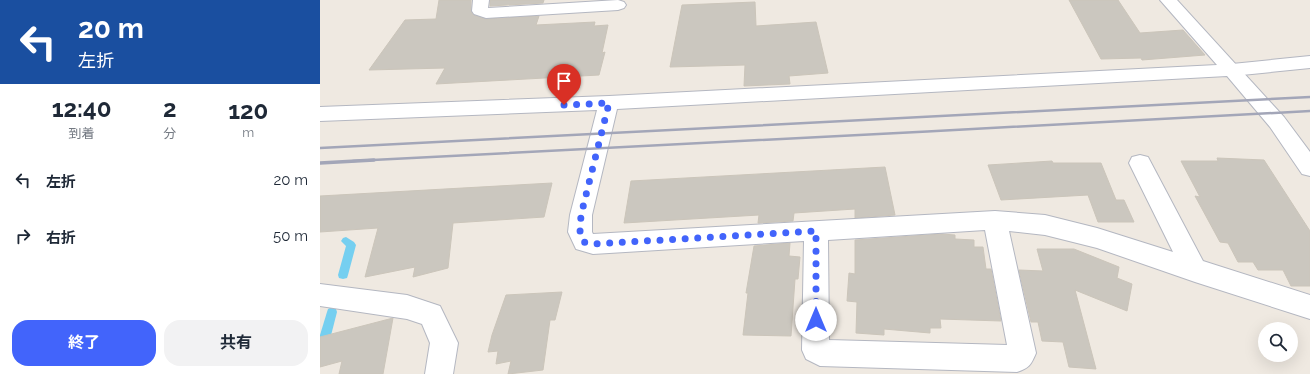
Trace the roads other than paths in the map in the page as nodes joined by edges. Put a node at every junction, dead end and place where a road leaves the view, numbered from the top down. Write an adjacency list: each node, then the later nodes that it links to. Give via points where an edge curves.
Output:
1 (481, 0): 3 (street, via 480,11 486,13)
2 (1168, 0): 5 (street)
3 (618, 5)
4 (1310, 62): 5 (street)
5 (1232, 70): 6 (street); 9 (street, via 1277,122)
6 (609, 103): 7 (street); 11 (street, via 581,215 580,232 584,242 594,244)
7 (320, 114)
8 (1140, 163): 12 (street)
9 (1310, 168)
10 (995, 220): 11 (street); 11 (street, via 1022,353 1017,359 820,353 816,350); 12 (street, via 1083,234)
11 (816, 231)
12 (1195, 271): 14 (street)
13 (320, 295): 15 (street, via 407,307 431,315 444,342)
14 (1310, 307)
15 (440, 374)

